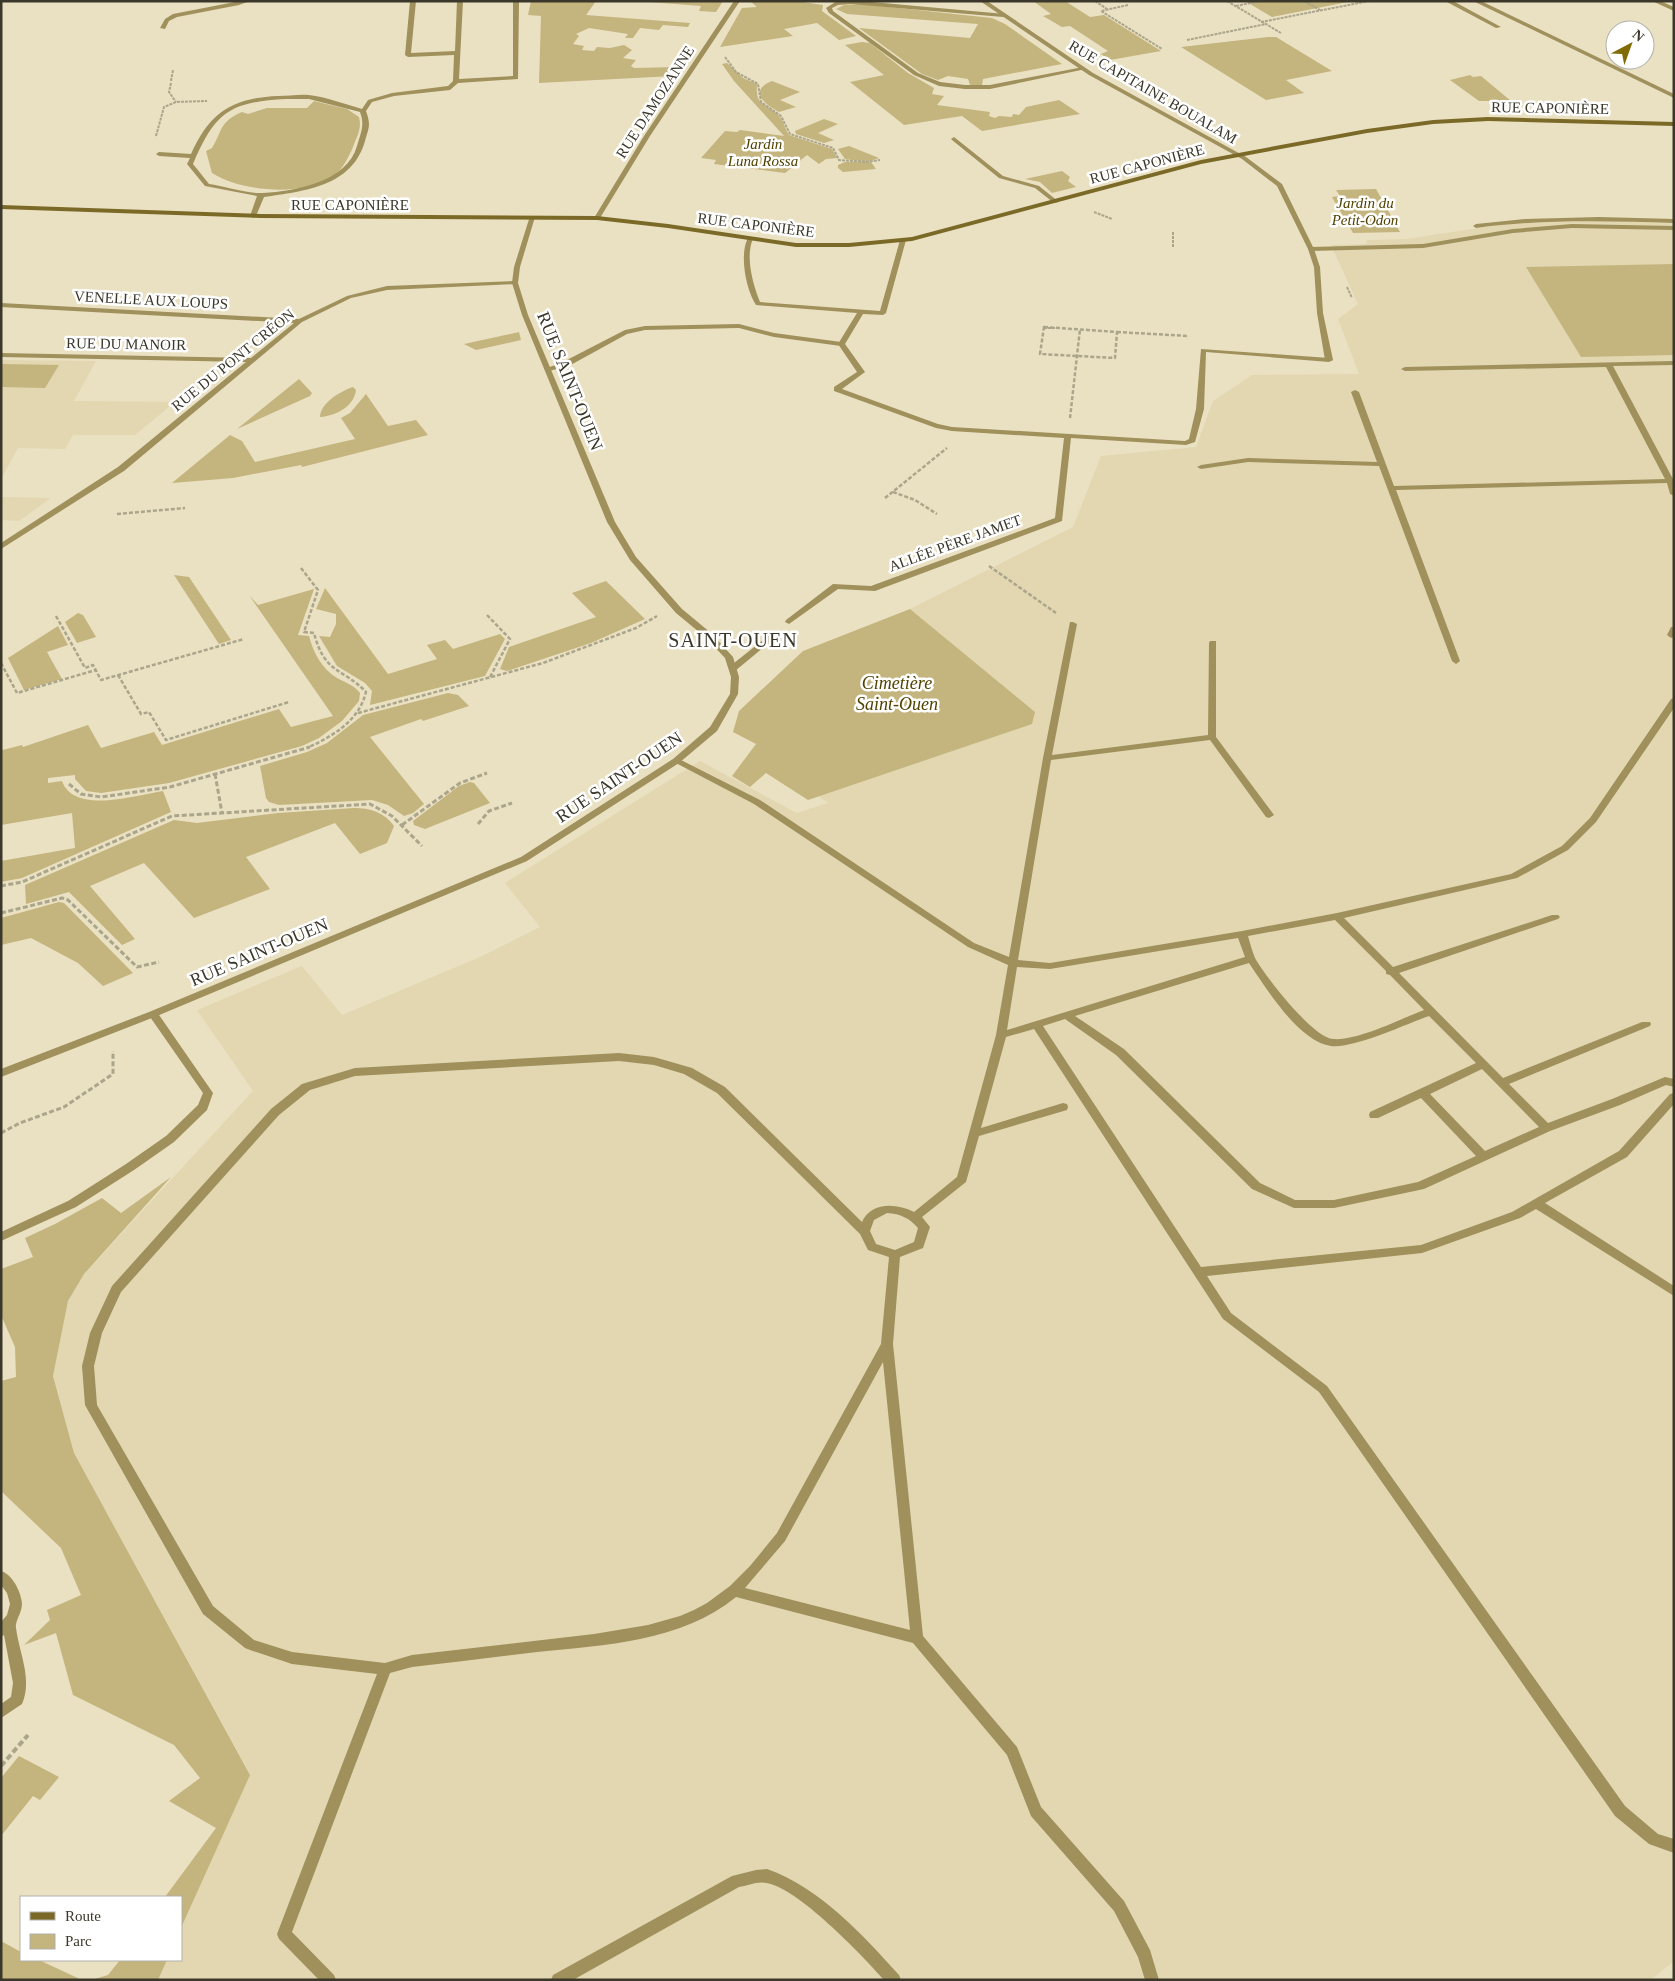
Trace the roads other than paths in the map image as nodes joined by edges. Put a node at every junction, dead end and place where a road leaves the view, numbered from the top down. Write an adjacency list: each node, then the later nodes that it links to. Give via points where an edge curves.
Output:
1 (247, 1): 13 (street, via 176,15 168,18)
2 (413, 1): 14 (street, via 408,55)
3 (460, 1): 14 (street)
4 (516, 1): 16 (street, via 516,78)
5 (737, 1): 29 (street, RUE DAMOZANNE)
6 (983, 1): 11 (street, RUE CAPITAINE BOUALAM)
7 (1448, 1): 12 (street)
8 (1476, 1): 17 (street)
9 (1655, 1): 10 (street)
10 (1674, 9)
11 (1003, 15): 15 (street, RUE CAPITAINE BOUALAM); 15 (street, via 851,2 837,3 829,10 916,74 939,84 990,87)
12 (1498, 27)
13 (163, 28)
14 (456, 53): 16 (street)
15 (1083, 69): 22 (street, RUE CAPITAINE BOUALAM)
16 (456, 80): 18 (street, via 450,88 394,94 370,101)
17 (1674, 96)
18 (363, 111): 23 (street, via 309,97 244,102 218,114); 24 (street, via 367,122 358,154 341,174 309,188)
19 (1674, 124): 22 (main road, RUE CAPONIÈRE, via 1488,119 1450,121)
20 (954, 139): 25 (street, via 1001,177 1037,187)
21 (159, 154): 23 (street)
22 (1236, 154): 25 (main road, RUE CAPONIÈRE); 35 (street, RUE CAPITAINE BOUALAM, via 1280,185)
23 (192, 156): 24 (street, via 190,164 207,185)
24 (261, 195): 27 (street)
25 (1056, 202): 34 (main road, RUE CAPONIÈRE)
26 (1, 207): 27 (main road, RUE CAPONIÈRE)
27 (253, 216): 28 (main road, RUE CAPONIÈRE)
28 (532, 217): 29 (main road, RUE CAPONIÈRE); 36 (street, RUE SAINT-OUEN)
29 (597, 218): 33 (main road, RUE CAPONIÈRE)
30 (1674, 221): 31 (street, via 1579,218)
31 (1476, 226)
32 (1674, 228): 35 (street, via 1572,226 1513,231 1423,246)
33 (750, 239): 34 (main road, RUE CAPONIÈRE, via 834,246); 38 (street, via 746,248 758,304)
34 (903, 240): 38 (street, via 883,313)
35 (1311, 249): 48 (street, RUE CAPITAINE BOUALAM, via 1317,268 1320,313 1329,360 1203,350 1200,409 1192,440 1186,444)
36 (515, 283): 39 (street, RUE DU PONT CRÉON, via 387,288 349,297); 45 (street, RUE SAINT-OUEN)
37 (1, 305): 39 (street, VENELLE AUX LOUPS)
38 (860, 312): 40 (street)
39 (300, 321): 42 (street, RUE DU PONT CRÉON)
40 (841, 344): 45 (street, via 774,335 739,326 645,328 625,332 564,365); 48 (street, via 861,372 838,389 936,426)
41 (1, 355): 42 (street, RUE DU MANOIR)
42 (251, 360): 54 (street, RUE DU PONT CRÉON, via 121,469)
43 (1674, 363): 44 (street)
44 (1609, 366): 46 (street); 51 (street)
45 (548, 369): 60 (street, RUE SAINT-OUEN, via 611,522 633,558 679,611 729,657)
46 (1405, 369)
47 (1355, 392): 49 (street)
48 (1068, 436): 55 (street, ALLÉE PÈRE JAMET, via 1059,519 872,589 836,586)
49 (1382, 464): 50 (street, via 1248,460); 52 (street)
50 (1201, 467)
51 (1670, 481): 52 (street); 53 (street)
52 (1391, 488): 59 (street)
53 (1674, 494)
54 (1, 547)
55 (789, 622)
56 (1073, 624): 63 (street)
57 (772, 636): 60 (street)
58 (1213, 643): 62 (street)
59 (1456, 661)
60 (732, 669): 64 (street, RUE SAINT-OUEN, via 734,694 714,730)
61 (1674, 701): 66 (street, via 1593,820 1565,848 1514,876)
62 (1212, 737): 63 (street); 65 (street)
63 (1047, 758): 70 (street)
64 (676, 761): 70 (street, via 757,802 971,945); 73 (street, RUE SAINT-OUEN, via 524,859)
65 (1269, 815)
66 (1337, 916): 68 (street); 71 (street)
67 (1556, 916): 71 (street)
68 (1242, 934): 69 (street); 70 (street, via 1050,966)
69 (1250, 959): 72 (street, via 1292,1014 1315,1037 1331,1043); 74 (street)
70 (1013, 963): 77 (street)
71 (1390, 972): 72 (street)
72 (1430, 1012): 78 (street)
73 (153, 1014): 79 (street, RUE SAINT-OUEN); 92 (street, via 208,1093 204,1107 170,1139 92,1192)
74 (1066, 1016): 76 (street); 88 (street, via 1120,1052 1256,1186 1294,1204 1334,1204 1420,1186)
75 (1646, 1024): 80 (street)
76 (1037, 1025): 77 (street); 94 (street)
77 (1001, 1034): 87 (street)
78 (1482, 1065): 80 (street); 82 (street)
79 (1, 1074)
80 (1501, 1083): 86 (street)
81 (1674, 1083): 86 (street, via 1664,1081)
82 (1422, 1092): 85 (street); 88 (street)
83 (1674, 1097): 89 (street, via 1623,1154)
84 (1063, 1107): 87 (street)
85 (1374, 1115)
86 (1546, 1128): 88 (street)
87 (974, 1134): 90 (street, via 962,1179)
88 (1484, 1156)
89 (1536, 1203): 94 (street, via 1516,1215 1422,1249); 95 (street)
90 (916, 1216): 91 (street, via 903,1210 886,1209 870,1217); 93 (street, via 924,1227 919,1245)
91 (864, 1231): 93 (street, via 872,1247); 101 (street, via 721,1090 688,1071 654,1061 619,1057 355,1072 306,1088 275,1112 116,1289 96,1333 88,1366 91,1405 208,1610 250,1644 292,1658)
92 (1, 1237)
93 (895, 1255): 96 (street)
94 (1199, 1272): 103 (street, via 1227,1316 1323,1389 1620,1811 1654,1839)
95 (1674, 1292)
96 (887, 1344): 98 (street, via 781,1537); 100 (street)
97 (1, 1576): 99 (street, via 12,1586 17,1606)
98 (735, 1591): 100 (street); 101 (street, via 699,1614 658,1629 412,1661)
99 (5, 1628): 102 (street, via 20,1683 17,1700)
100 (917, 1638): 107 (street, via 1012,1751 1036,1811 1120,1906 1145,1955)
101 (385, 1669): 104 (street, via 284,1934)
102 (1, 1712)
103 (1674, 1846)
104 (329, 1980)
105 (558, 1980): 106 (street, via 737,1881 766,1876 799,1892 822,1910)
106 (894, 1980)
107 (1152, 1980)

